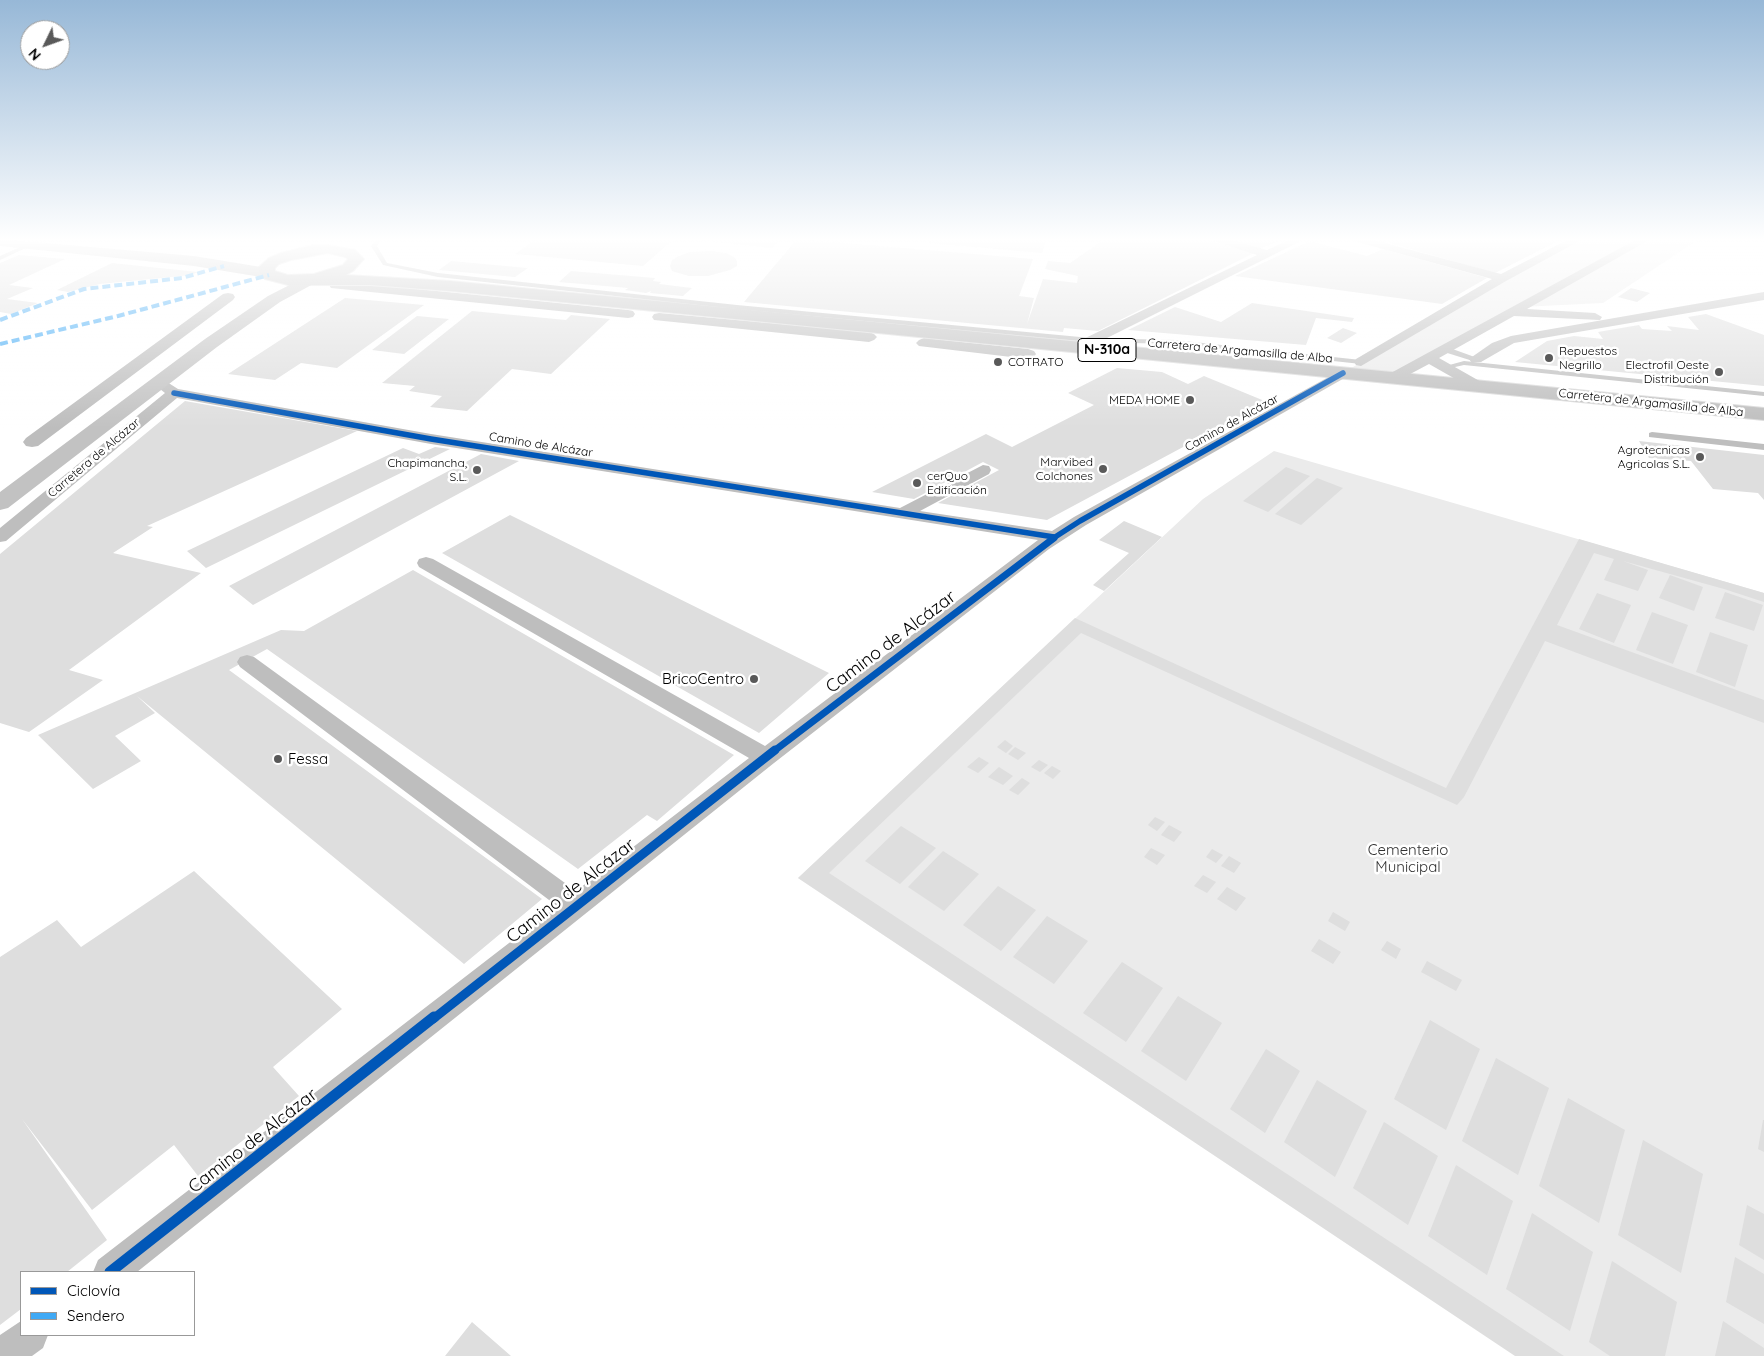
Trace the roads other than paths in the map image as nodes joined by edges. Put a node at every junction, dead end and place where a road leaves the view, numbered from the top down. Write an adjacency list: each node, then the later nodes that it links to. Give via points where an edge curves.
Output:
1 (252, 302): 13 (main road)
2 (269, 302): 13 (main road)
3 (628, 302): 14 (highway, Carretera de Argamasilla de Alba / N-310a)
4 (693, 302): 14 (lane, Carretera de Argamasilla de Alba)
5 (1169, 302): 14 (street)
6 (1463, 302): 19 (street, Camino de Alcázar)
7 (1486, 302): 10 (street)
8 (1528, 302): 10 (street)
9 (1729, 302): 11 (street)
10 (1512, 311): 11 (street); 12 (street)
11 (1632, 320): 15 (street, via 1511,340)
12 (1468, 336): 15 (street); 16 (street)
13 (211, 343): 24 (main road)
14 (1084, 344): 19 (highway, Carretera de Argamasilla de Alba / N-310a)
15 (1497, 346): 18 (street)
16 (1444, 349): 17 (street); 18 (lane, Carretera de Argamasilla de Alba)
17 (1429, 358): 20 (street, Carretera de Argamasilla de Alba); 22 (street)
18 (1476, 359): 21 (lane, Carretera de Argamasilla de Alba)
19 (1352, 368): 22 (highway, Carretera de Argamasilla de Alba / N-310a); 33 (street, Camino de Alcázar)
20 (1446, 368): 21 (lane, Carretera de Argamasilla de Alba, via 1464,363); 23 (street, Carretera de Argamasilla de Alba)
21 (1507, 369): 25 (lane, Carretera de Argamasilla de Alba)
22 (1394, 377): 23 (highway, Carretera de Argamasilla de Alba / N-310a)
23 (1478, 386): 26 (highway, Carretera de Argamasilla de Alba / N-310a)
24 (166, 387): 30 (main road); 31 (street, Camino de Alcázar, via 431,439); 32 (street, Carretera de Alcázar)
25 (1764, 394)
26 (1764, 414)
27 (1652, 435): 28 (lane)
28 (1764, 447)
29 (983, 470): 31 (street)
30 (0, 503)
31 (903, 513): 33 (street, Camino de Alcázar)
32 (0, 537)
33 (1054, 538): 36 (street, Camino de Alcázar)
34 (426, 563): 36 (street)
35 (247, 662): 37 (street, Camino de Alcázar)
36 (766, 757): 37 (street, Camino de Alcázar)
37 (576, 906): 38 (street, Camino de Alcázar)
38 (111, 1271)
39 (29, 1336): 40 (street)
40 (3, 1356)

